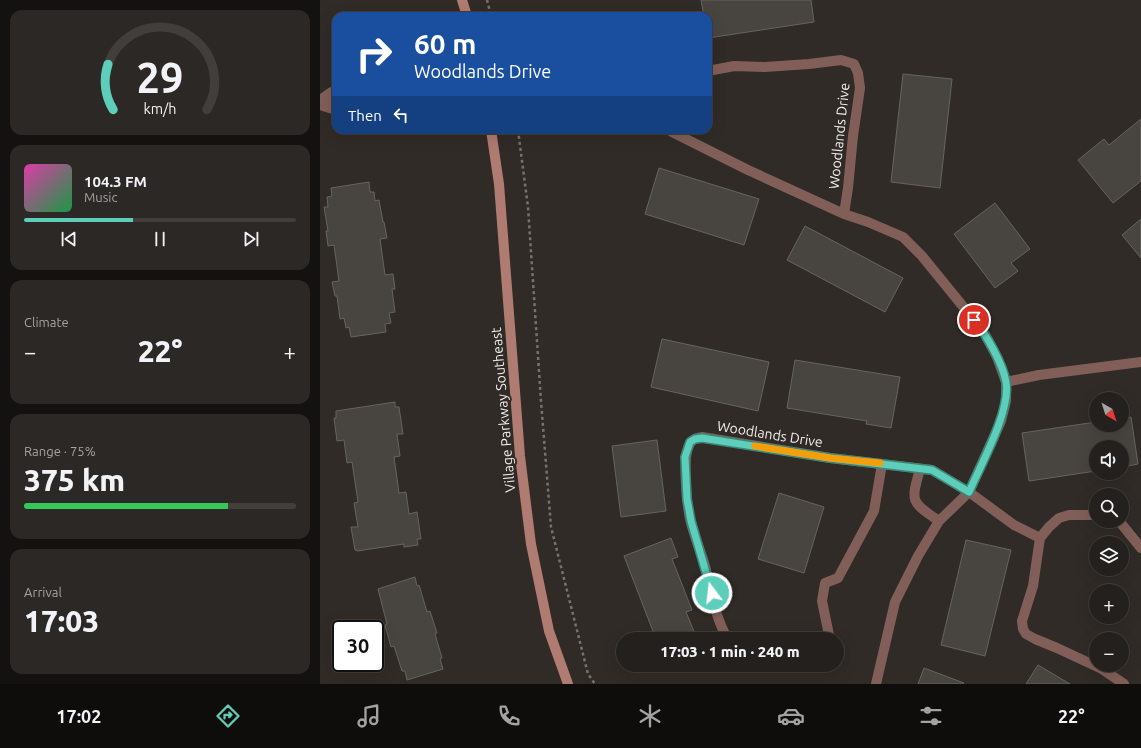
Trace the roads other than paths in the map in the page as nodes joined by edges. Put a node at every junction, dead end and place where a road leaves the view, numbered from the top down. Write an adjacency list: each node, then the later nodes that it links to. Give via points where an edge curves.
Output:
1 (462, 0): 2 (street)
2 (466, 12)
3 (712, 70): 10 (street, Woodlands Drive, via 734,66 765,67 841,60 854,64 860,88)
4 (332, 92): 6 (street)
5 (332, 100): 6 (street)
6 (320, 102): 7 (street)
7 (332, 108)
8 (492, 134): 23 (street, Village Parkway Southeast, via 499,184 520,456 530,544 549,631)
9 (676, 134): 10 (street, Woodlands Drive)
10 (844, 214): 12 (street, Woodlands Drive, via 903,237 922,256 983,331 997,357)
11 (1141, 362): 12 (street, via 1039,375)
12 (1006, 382): 15 (street, Woodlands Drive, via 1006,401 1001,421)
13 (882, 464): 14 (street, Woodlands Drive); 21 (street, Woodlands Drive, via 702,438 690,442 685,457 691,521); 22 (street, via 874,511 838,578 825,583 822,601)
14 (920, 469): 15 (street, Woodlands Drive, via 932,470); 17 (street, via 913,495 921,509)
15 (969, 492): 17 (street, Woodlands Drive); 19 (street, Woodlands Drive, via 1014,525)
16 (1089, 514): 19 (street, via 1059,518)
17 (939, 521): 24 (street, Woodlands Drive, via 894,602)
18 (1125, 528): 20 (street)
19 (1040, 538): 25 (street, via 1033,586 1022,621 1026,634 1102,669)
20 (1141, 548)
21 (725, 632)
22 (828, 632)
23 (568, 684)
24 (876, 684)
25 (1124, 684)

